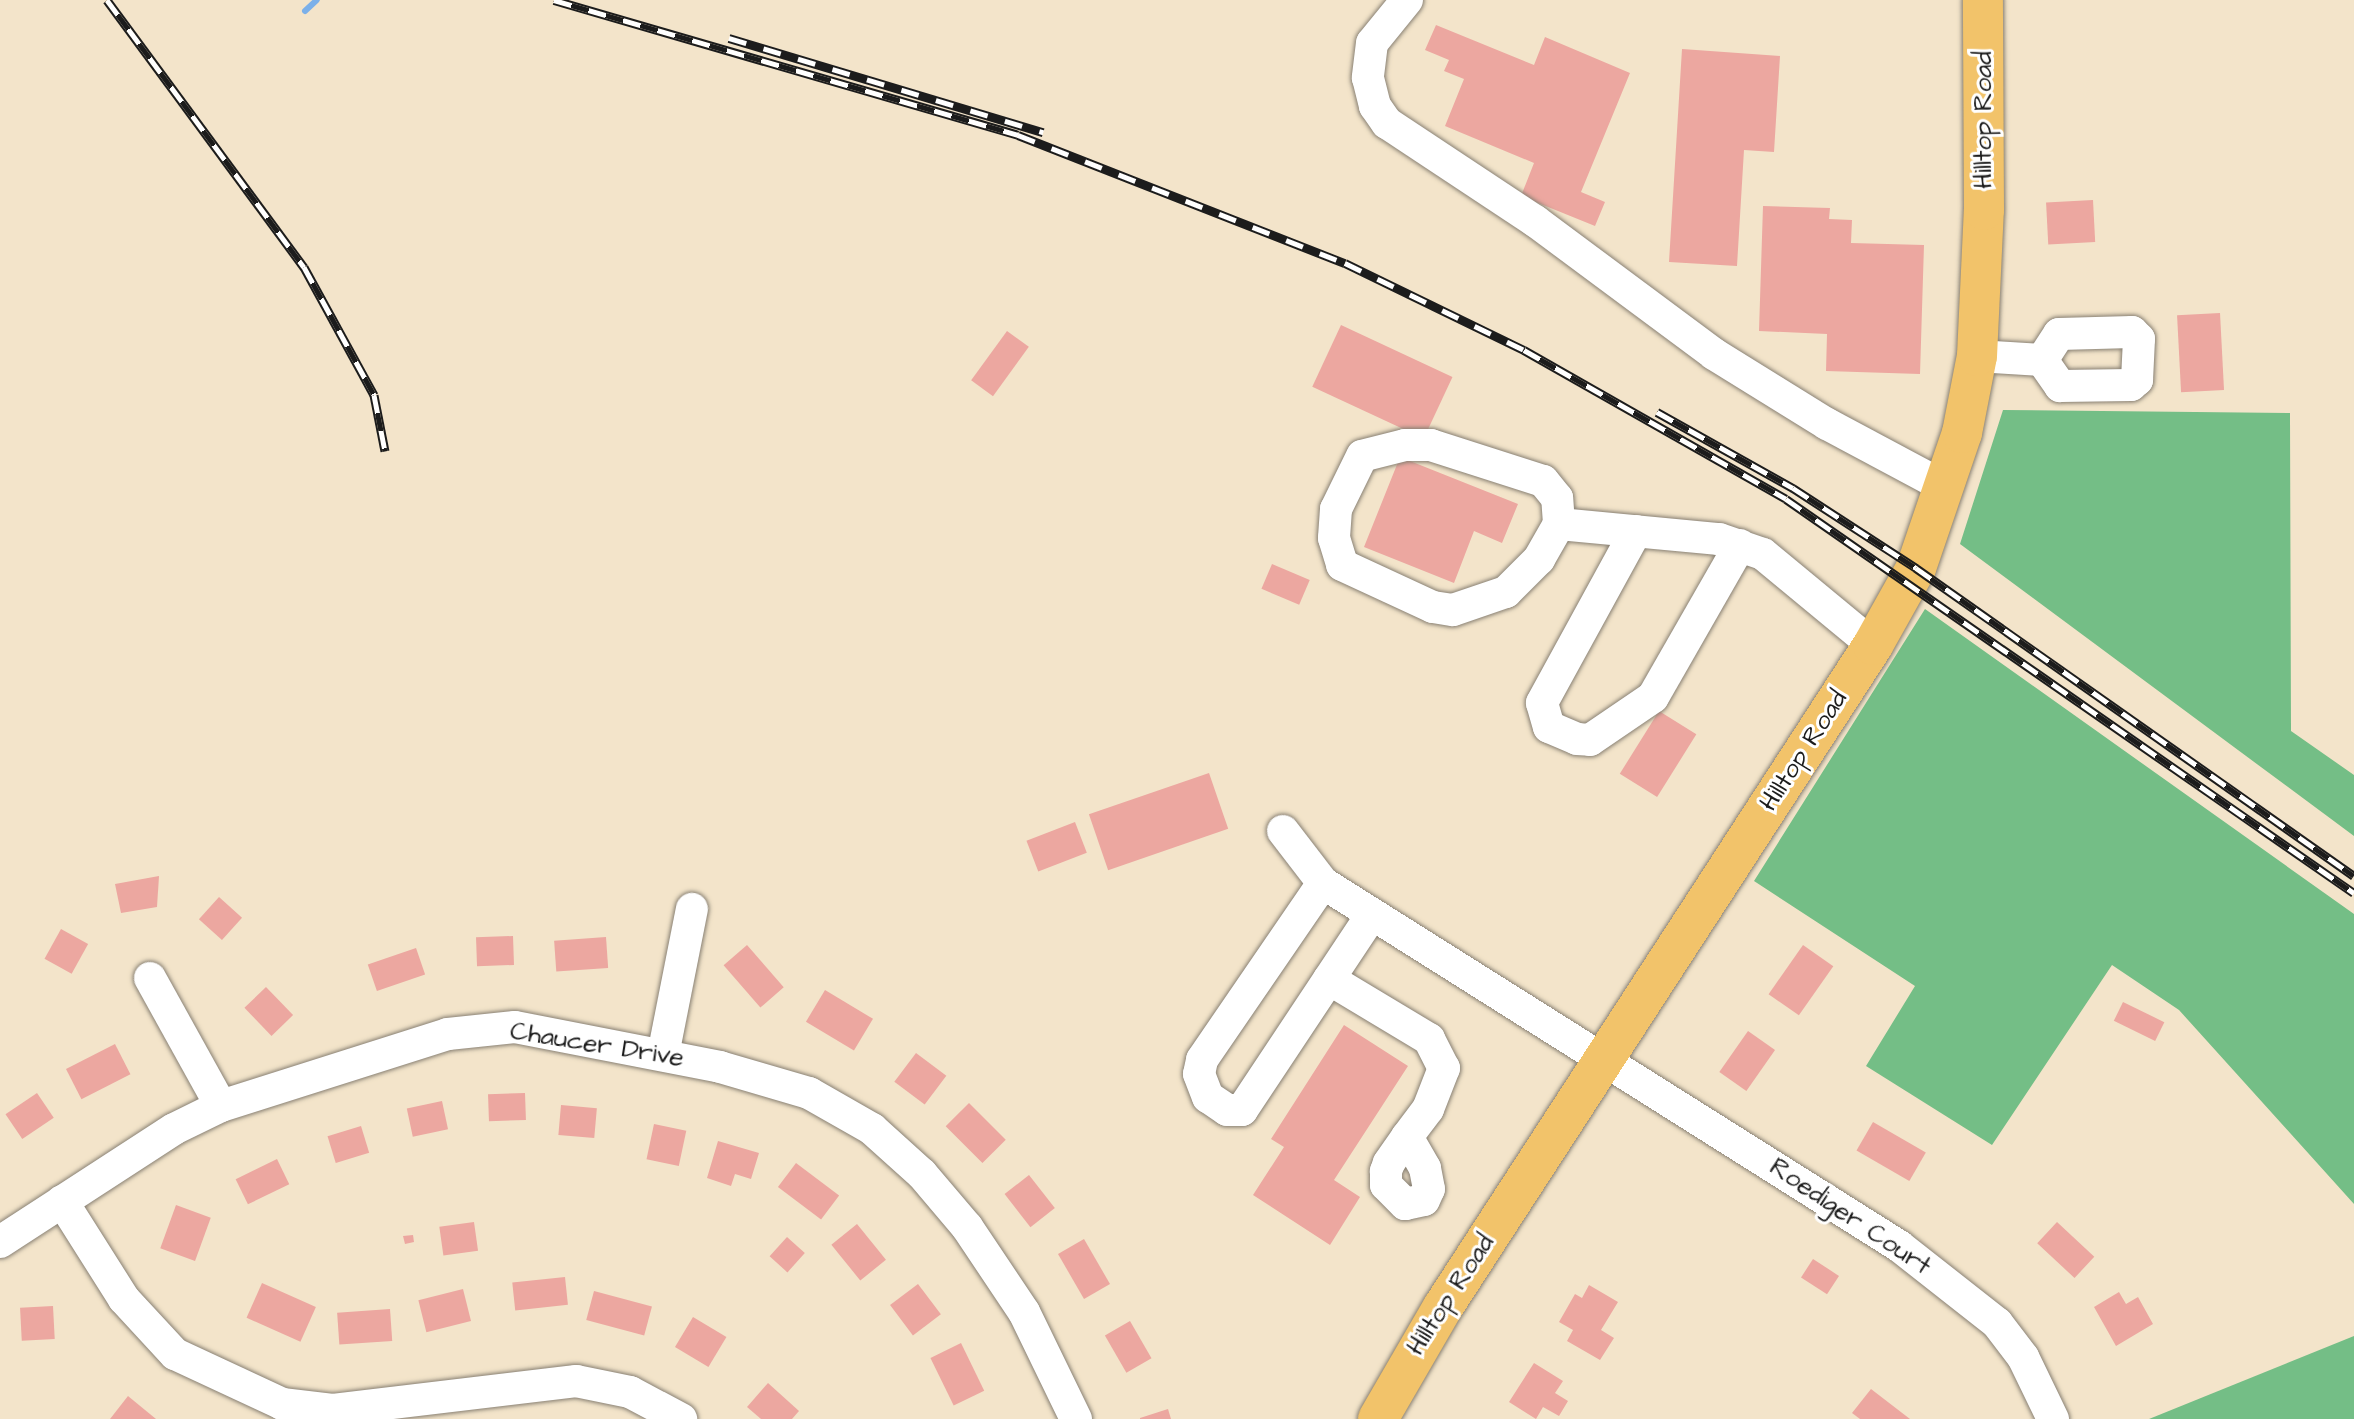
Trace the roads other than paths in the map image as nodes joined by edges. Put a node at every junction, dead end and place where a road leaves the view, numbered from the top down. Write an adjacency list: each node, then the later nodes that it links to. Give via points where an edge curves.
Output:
1 (1407, 0): 5 (street, via 1372,43 1368,78 1375,106 1387,123 1535,221 1714,354 1827,424)
2 (1983, 0): 3 (main road, Hilltop Road, via 1984,210)
3 (1977, 356): 4 (street); 5 (main road, Hilltop Road)
4 (2054, 360)
5 (1945, 487): 9 (main road, Hilltop Road, via 1916,568)
6 (1559, 524): 6 (street, via 1539,559 1506,592 1453,610 1433,607 1342,565 1334,538 1336,509 1362,456 1405,445 1431,445 1543,481 1557,498); 7 (street)
7 (1636, 531): 8 (street); 8 (street, via 1542,703 1549,727 1577,739 1590,740 1653,697)
8 (1740, 545): 9 (street, via 1763,554)
9 (1873, 645): 17 (main road, Hilltop Road)
10 (1283, 831): 11 (street)
11 (1323, 883): 13 (street, Roediger Court); 15 (street, via 1202,1060 1199,1074 1208,1097 1227,1110 1242,1110)
12 (692, 909): 16 (street)
13 (1372, 914): 15 (street); 17 (street, Roediger Court)
14 (150, 978): 18 (street)
15 (1329, 979): 19 (street, via 1429,1039 1439,1053 1444,1068 1428,1109)
16 (663, 1055): 18 (street, Chaucer Drive, via 515,1027 448,1034); 23 (street, Chaucer Drive, via 809,1093 872,1129 922,1174 967,1227 1024,1312)
17 (1605, 1057): 24 (main road, Hilltop Road, via 1398,1378); 25 (street, Roediger Court, via 1899,1246 1963,1294 1997,1323 2023,1357)
18 (221, 1106): 20 (street, Chaucer Drive)
19 (1407, 1137)
20 (62, 1201): 21 (street, Chaucer Drive); 22 (street, via 124,1299 175,1354 282,1404 333,1410 576,1381 630,1392)
21 (0, 1242)
22 (681, 1419)
23 (1076, 1419)
24 (1378, 1419)
25 (2053, 1419)

